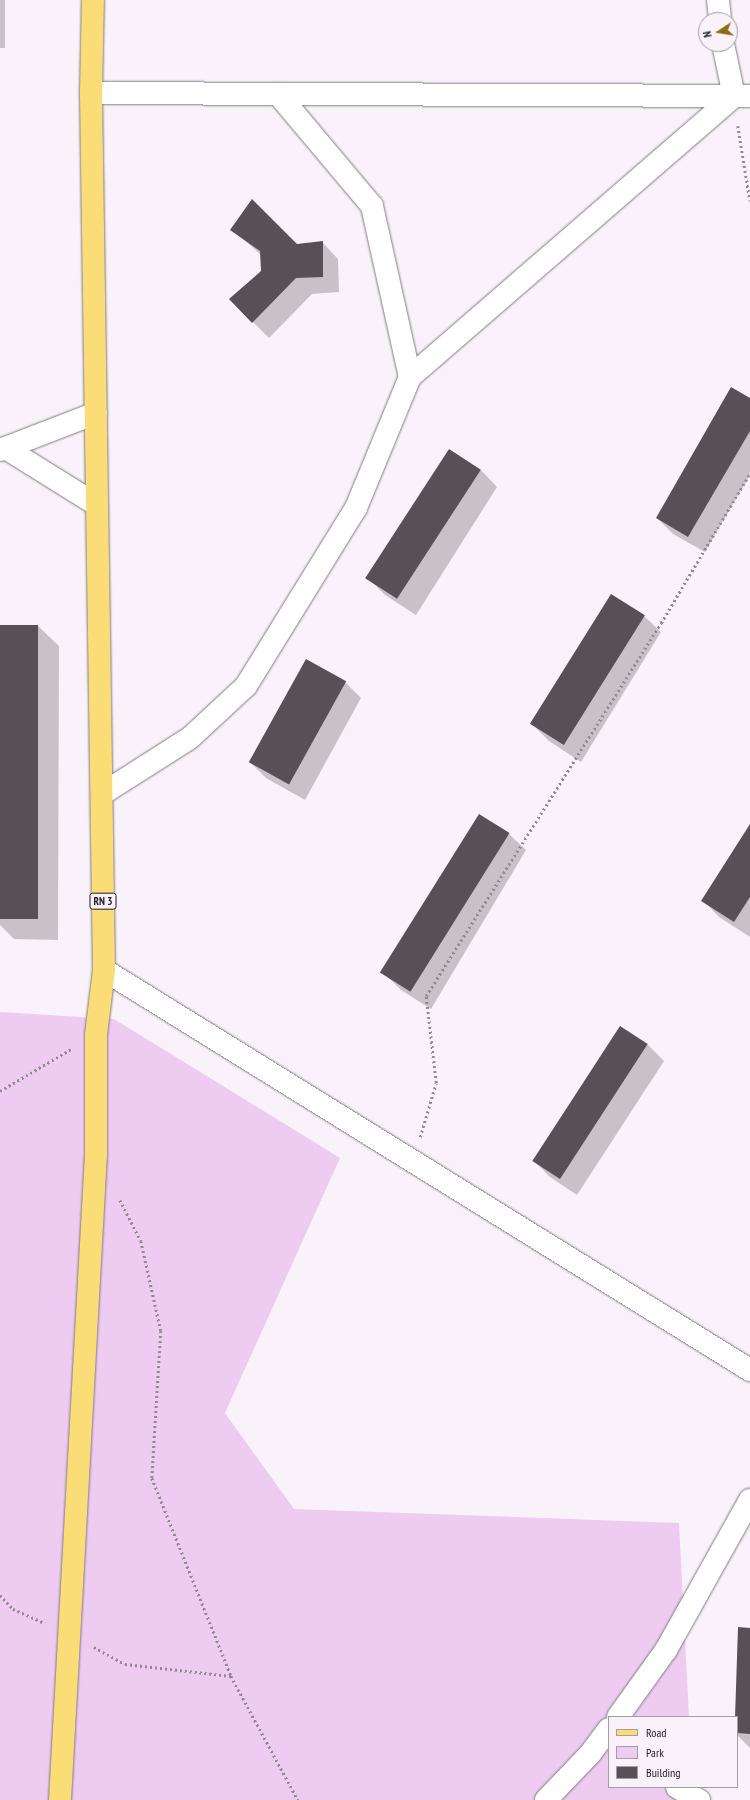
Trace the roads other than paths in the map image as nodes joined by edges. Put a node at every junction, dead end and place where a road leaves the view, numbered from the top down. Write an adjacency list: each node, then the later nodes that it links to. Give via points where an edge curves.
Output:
1 (93, 0): 5 (main road, RN 3)
2 (718, 0): 3 (street)
3 (719, 12)
4 (726, 52): 7 (street)
5 (91, 93): 6 (street); 9 (main road, RN 3)
6 (278, 94): 7 (street); 8 (street, via 372,206)
7 (742, 96): 8 (street)
8 (410, 377): 12 (street, via 356,508 246,686 190,738)
9 (96, 413): 10 (street); 11 (main road, RN 3)
10 (4, 449): 11 (street)
11 (97, 505): 12 (main road, RN 3)
12 (102, 794): 13 (main road, RN 3)
13 (104, 970): 14 (street); 20 (main road, RN 3, via 96,1035 96,1155)
14 (750, 1370)
15 (750, 1500): 16 (street, via 666,1650)
16 (619, 1716)
17 (608, 1732): 18 (street)
18 (600, 1758): 21 (street)
19 (679, 1788): 22 (street)
20 (60, 1800)
21 (546, 1800)
22 (700, 1800)

